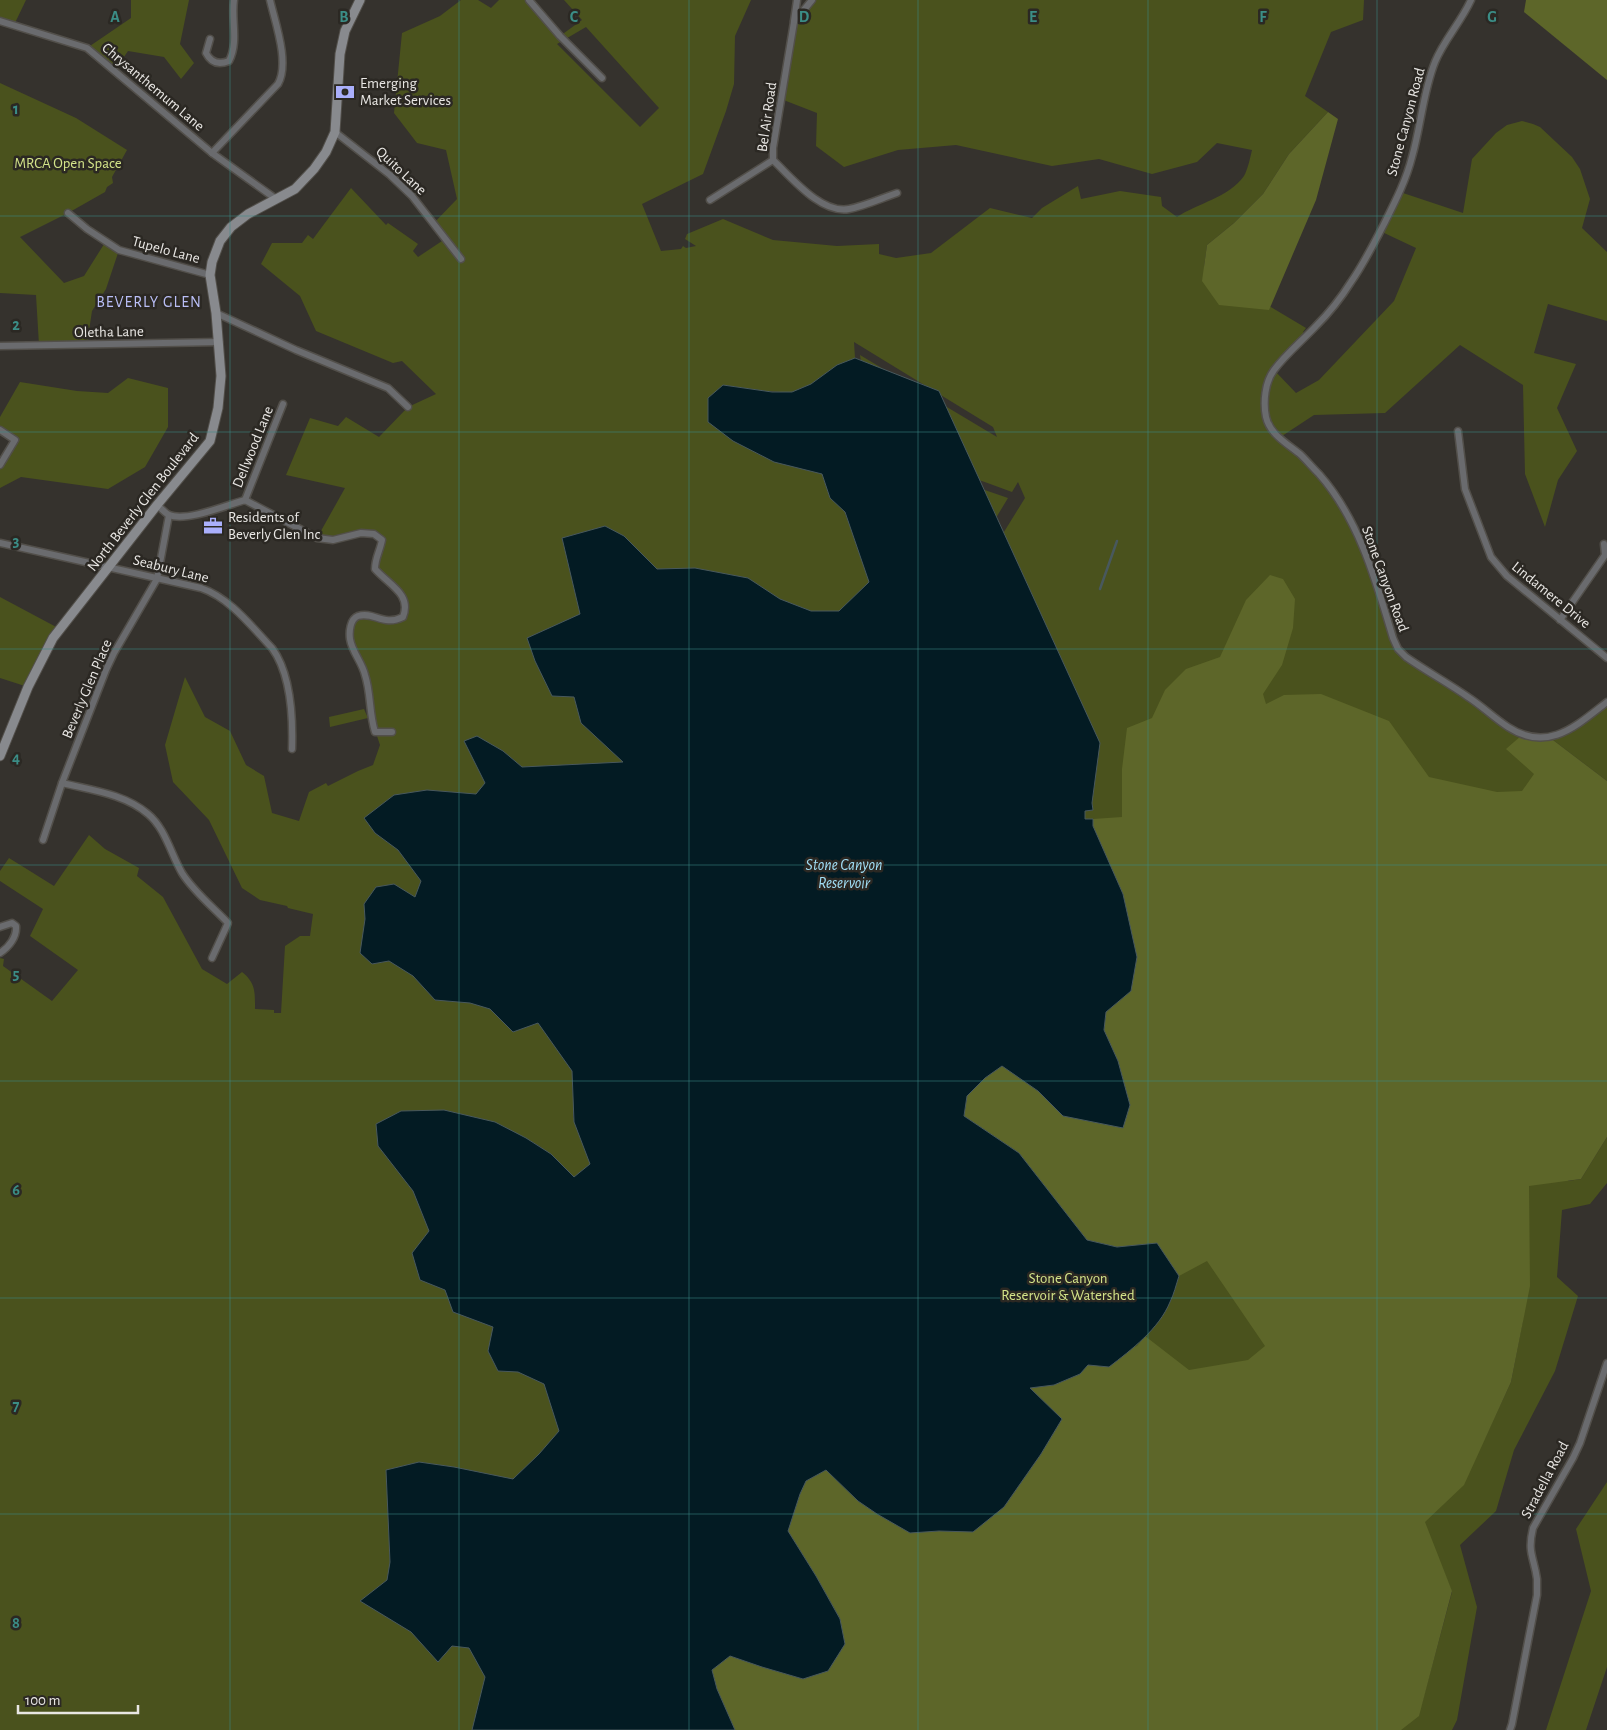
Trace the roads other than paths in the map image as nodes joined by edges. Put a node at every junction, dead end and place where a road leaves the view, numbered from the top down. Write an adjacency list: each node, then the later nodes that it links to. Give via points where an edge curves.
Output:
1 (234, 0): 10 (street, via 234,45 229,61 222,63 209,59 206,53)
2 (270, 0): 13 (street, via 283,60 281,78)
3 (360, 0): 12 (main road, North Beverly Glen Boulevard, via 345,31 340,54)
4 (529, 0): 11 (street)
5 (797, 0): 9 (street)
6 (812, 0): 9 (street, Bel Air Road)
7 (1471, 0): 38 (street, Stone Canyon Road, via 1435,63 1400,192 1339,300 1274,370 1266,395 1266,416 1270,428 1316,470 1344,508 1366,554 1393,638 1406,657 1468,696 1508,728 1528,736 1562,734)
8 (0, 21): 13 (street, Chrysanthemum Lane, via 87,48)
9 (794, 22): 14 (street, Bel Air Road)
10 (210, 39)
11 (602, 78)
12 (335, 132): 16 (main road, North Beverly Glen Boulevard, via 314,169 296,189); 19 (street, Quito Lane, via 412,196)
13 (212, 152): 16 (street, Chrysanthemum Lane)
14 (773, 160): 15 (street, Bel Air Road, via 817,201 832,209 848,209); 17 (street)
15 (897, 193)
16 (276, 199): 20 (main road, North Beverly Glen Boulevard, via 231,227 220,241)
17 (710, 200)
18 (68, 213): 20 (street, Tupelo Lane, via 120,250)
19 (461, 259)
20 (210, 275): 21 (main road, North Beverly Glen Boulevard)
21 (216, 313): 22 (main road, North Beverly Glen Boulevard); 25 (street, via 388,388)
22 (219, 342): 23 (street, Oletha Lane); 30 (main road, North Beverly Glen Boulevard, via 221,376 210,442)
23 (0, 346)
24 (283, 404): 29 (street, Dellwood Lane)
25 (408, 407)
26 (0, 430): 28 (street, via 15,440)
27 (1458, 430): 36 (street, Lindamere Drive, via 1465,489 1491,557 1507,576)
28 (0, 465)
29 (245, 500): 31 (street, via 194,515); 39 (street, via 317,538 334,540 374,534 382,540 375,560 376,569 403,596 406,608 403,617 395,621 355,617 350,638 366,677 375,732)
30 (157, 505): 31 (street); 34 (main road, North Beverly Glen Boulevard)
31 (169, 515): 35 (street, Beverly Glen Place)
32 (0, 543): 34 (street, Seabury Lane)
33 (1604, 544): 36 (street, via 1605,555)
34 (109, 566): 35 (street, Seabury Lane); 41 (main road, North Beverly Glen Boulevard, via 53,638 28,687)
35 (157, 579): 40 (street, Seabury Lane, via 214,592 272,648 281,665 290,700); 42 (street, Beverly Glen Place, via 106,670)
36 (1560, 620): 37 (street, Lindamere Drive)
37 (1607, 658)
38 (1607, 702)
39 (392, 732)
40 (292, 749)
41 (0, 756)
42 (62, 783): 43 (street, Beverly Glen Place); 46 (street, via 136,805 159,826 182,873 228,923)
43 (43, 840)
44 (0, 927): 45 (street, via 12,923 16,926 6,949)
45 (0, 953)
46 (212, 958)
47 (1607, 1362): 48 (street, Stradella Road, via 1573,1458 1533,1528 1530,1549 1537,1579 1536,1595)
48 (1510, 1730)

